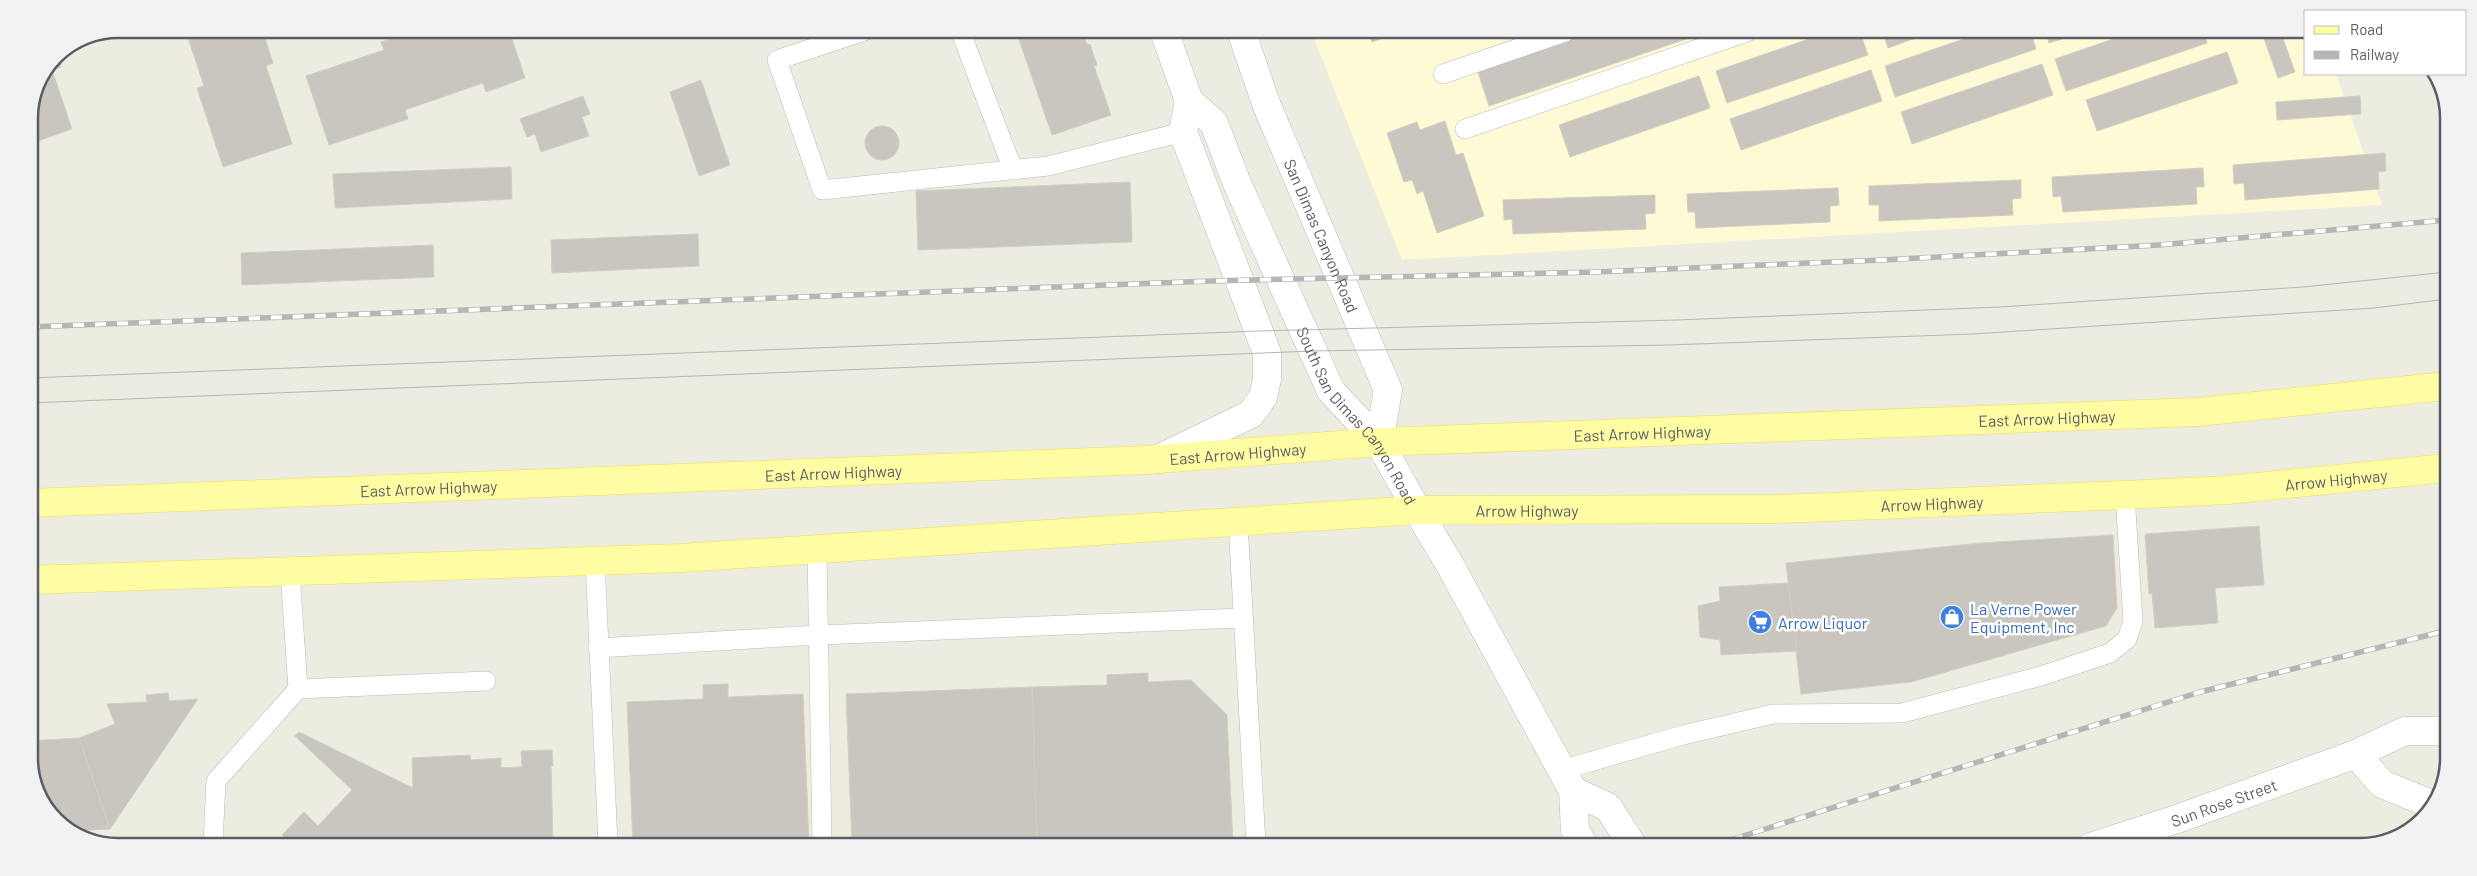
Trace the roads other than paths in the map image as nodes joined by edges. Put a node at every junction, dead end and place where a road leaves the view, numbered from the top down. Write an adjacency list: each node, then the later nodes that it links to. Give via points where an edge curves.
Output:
1 (843, 38): 11 (lane, via 777,60 822,190)
2 (963, 38): 11 (lane)
3 (1166, 38): 8 (main road, South San Dimas Canyon Road)
4 (1243, 38): 13 (main road, San Dimas Canyon Road, via 1267,106 1388,390)
5 (1548, 38): 7 (lane)
6 (1730, 38): 9 (lane)
7 (1444, 74)
8 (1189, 101): 10 (main road); 13 (main road, South San Dimas Canyon Road, via 1214,123 1236,181 1331,390)
9 (1465, 129)
10 (1183, 132): 11 (lane, via 1048,166); 14 (main road, via 1267,353 1267,379 1263,398 1251,414)
11 (1013, 170)
12 (2439, 387): 13 (main road, East Arrow Highway, via 2198,412)
13 (1379, 442): 14 (main road, East Arrow Highway); 18 (main road, South San Dimas Canyon Road)
14 (1158, 459): 17 (main road, East Arrow Highway)
15 (2440, 469): 16 (main road, Arrow Highway, via 2227,490)
16 (2125, 494): 18 (main road, Arrow Highway, via 1779,509); 31 (lane, via 2133,622 2127,639 2110,653 2041,676 1902,713 1773,714 1683,735)
17 (38, 503)
18 (1417, 510): 19 (main road); 31 (main road, South San Dimas Canyon Road)
19 (1238, 522): 20 (main road); 24 (lane)
20 (817, 548): 21 (main road, via 681,558); 25 (lane)
21 (595, 560): 22 (main road); 26 (lane)
22 (290, 571): 23 (main road); 28 (lane)
23 (38, 580)
24 (1242, 618): 25 (lane); 36 (lane)
25 (819, 635): 26 (lane); 35 (lane)
26 (598, 648): 34 (lane)
27 (486, 681): 28 (lane)
28 (298, 690): 33 (lane, via 216,781)
29 (2440, 732): 30 (main road, Sun Rose Street, via 2405,731)
30 (2356, 754): 32 (main road, via 2382,784); 39 (main road, Sun Rose Street)
31 (1568, 780): 37 (main road, South San Dimas Canyon Road, via 1575,830); 38 (main road, via 1608,807)
32 (2426, 802)
33 (213, 838)
34 (608, 838)
35 (822, 838)
36 (1256, 838)
37 (1580, 838)
38 (1628, 838)
39 (2118, 838)

